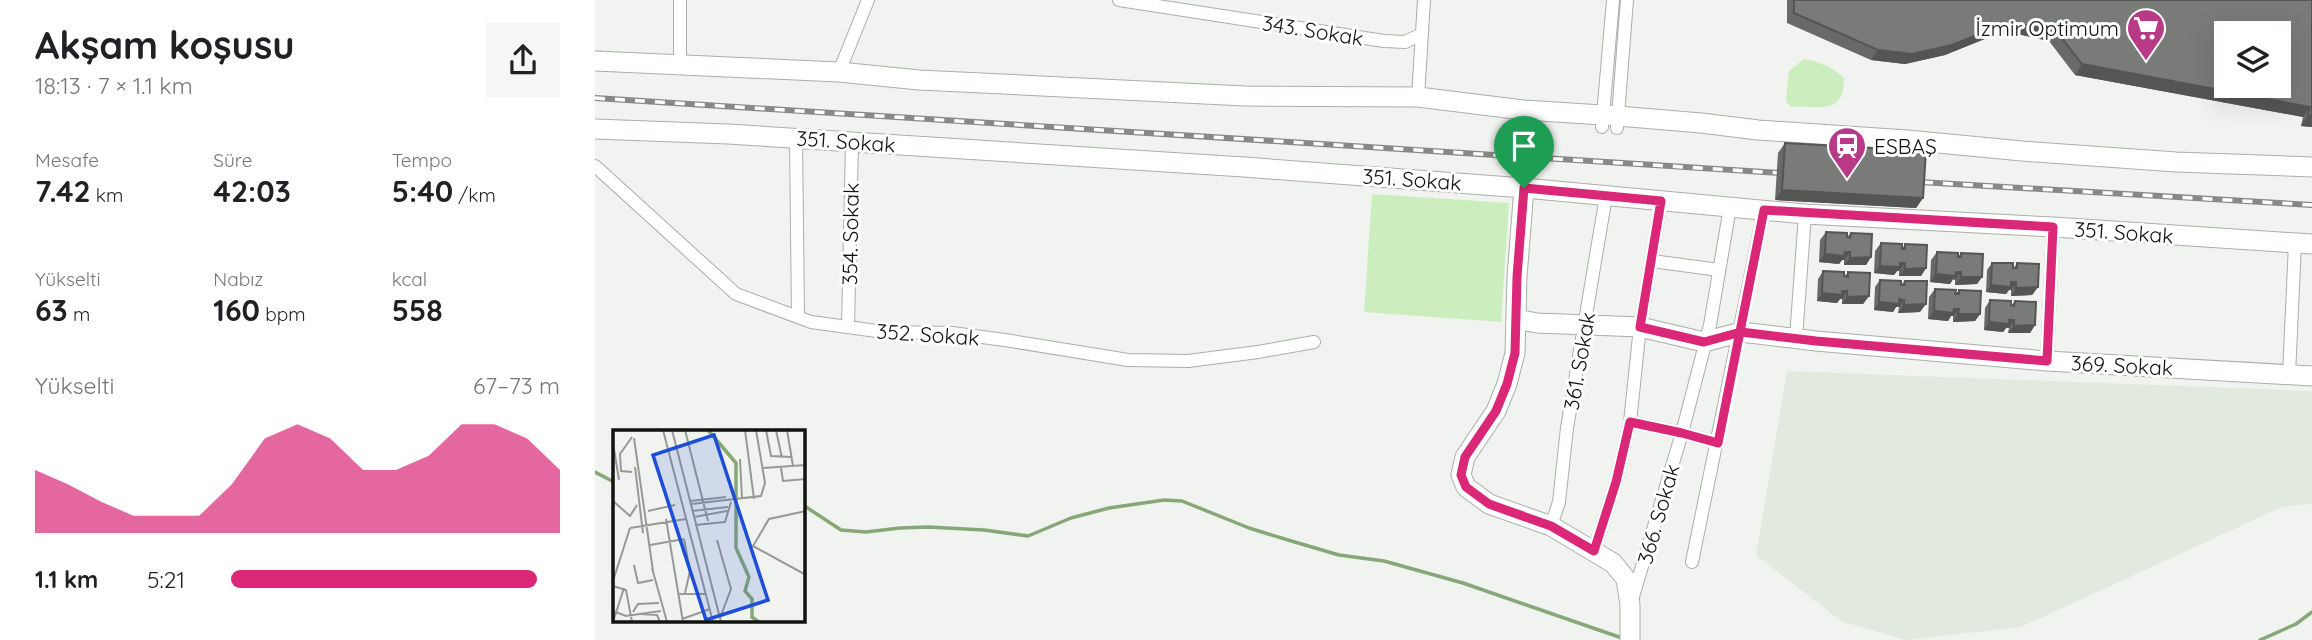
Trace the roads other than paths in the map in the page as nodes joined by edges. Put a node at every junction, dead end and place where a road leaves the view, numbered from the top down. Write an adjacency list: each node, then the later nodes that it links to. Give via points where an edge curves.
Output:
1 (680, 0): 9 (street)
2 (869, 0): 10 (street)
3 (1119, 0): 7 (street, 343. Sokak, via 1384,41 1405,42)
4 (1424, 0): 7 (street)
5 (1613, 0): 12 (street)
6 (1627, 0): 12 (street)
7 (1422, 34): 11 (street)
8 (595, 61): 9 (street)
9 (680, 65): 10 (street)
10 (839, 72): 11 (street, via 1245,96)
11 (1418, 97): 12 (street)
12 (1610, 121): 17 (street, via 2163,161)
13 (595, 129): 14 (street, 351. Sokak)
14 (796, 138): 15 (street, 351. Sokak); 28 (street)
15 (852, 142): 18 (street, 351. Sokak); 31 (street, 354. Sokak)
16 (595, 166): 28 (street, 352. Sokak, via 736,295)
17 (2312, 167)
18 (1524, 188): 19 (street, 351. Sokak); 29 (street)
19 (1606, 196): 20 (street, 351. Sokak); 30 (street, 361. Sokak)
20 (1661, 201): 21 (street, 351. Sokak); 26 (street)
21 (1730, 207): 22 (street, 351. Sokak); 27 (street, 366. Sokak)
22 (1764, 210): 23 (street, 351. Sokak); 33 (street)
23 (1805, 214): 24 (street, 351. Sokak); 34 (street)
24 (2053, 227): 25 (street, 351. Sokak); 37 (street)
25 (2304, 244): 38 (street)
26 (1652, 261): 27 (street); 32 (street)
27 (1719, 270): 36 (street, 366. Sokak)
28 (798, 317): 31 (street, 352. Sokak)
29 (1516, 319): 30 (street, 369. Sokak); 43 (street, via 1515,353 1507,384 1496,411 1465,457 1461,475 1466,487 1489,504)
30 (1586, 324): 32 (street, 369. Sokak); 43 (street, 361. Sokak, via 1559,502)
31 (848, 327): 35 (street, 352. Sokak, via 952,333 1128,360 1188,361)
32 (1640, 327): 36 (street, 369. Sokak); 40 (street)
33 (1741, 332): 34 (street, 369. Sokak); 36 (street, 369. Sokak); 42 (street)
34 (1796, 338): 37 (street, 369. Sokak)
35 (1314, 342)
36 (1704, 342): 41 (street, 366. Sokak)
37 (2047, 361): 38 (street, 369. Sokak)
38 (2289, 375): 39 (street, 369. Sokak)
39 (2312, 376)
40 (1630, 422): 41 (street); 44 (street)
41 (1682, 433): 42 (street); 46 (street, 366. Sokak)
42 (1718, 443): 45 (street)
43 (1551, 526): 44 (street)
44 (1594, 551): 46 (street, via 1626,579)
45 (1692, 562)
46 (1630, 605): 47 (street)
47 (1630, 640)

